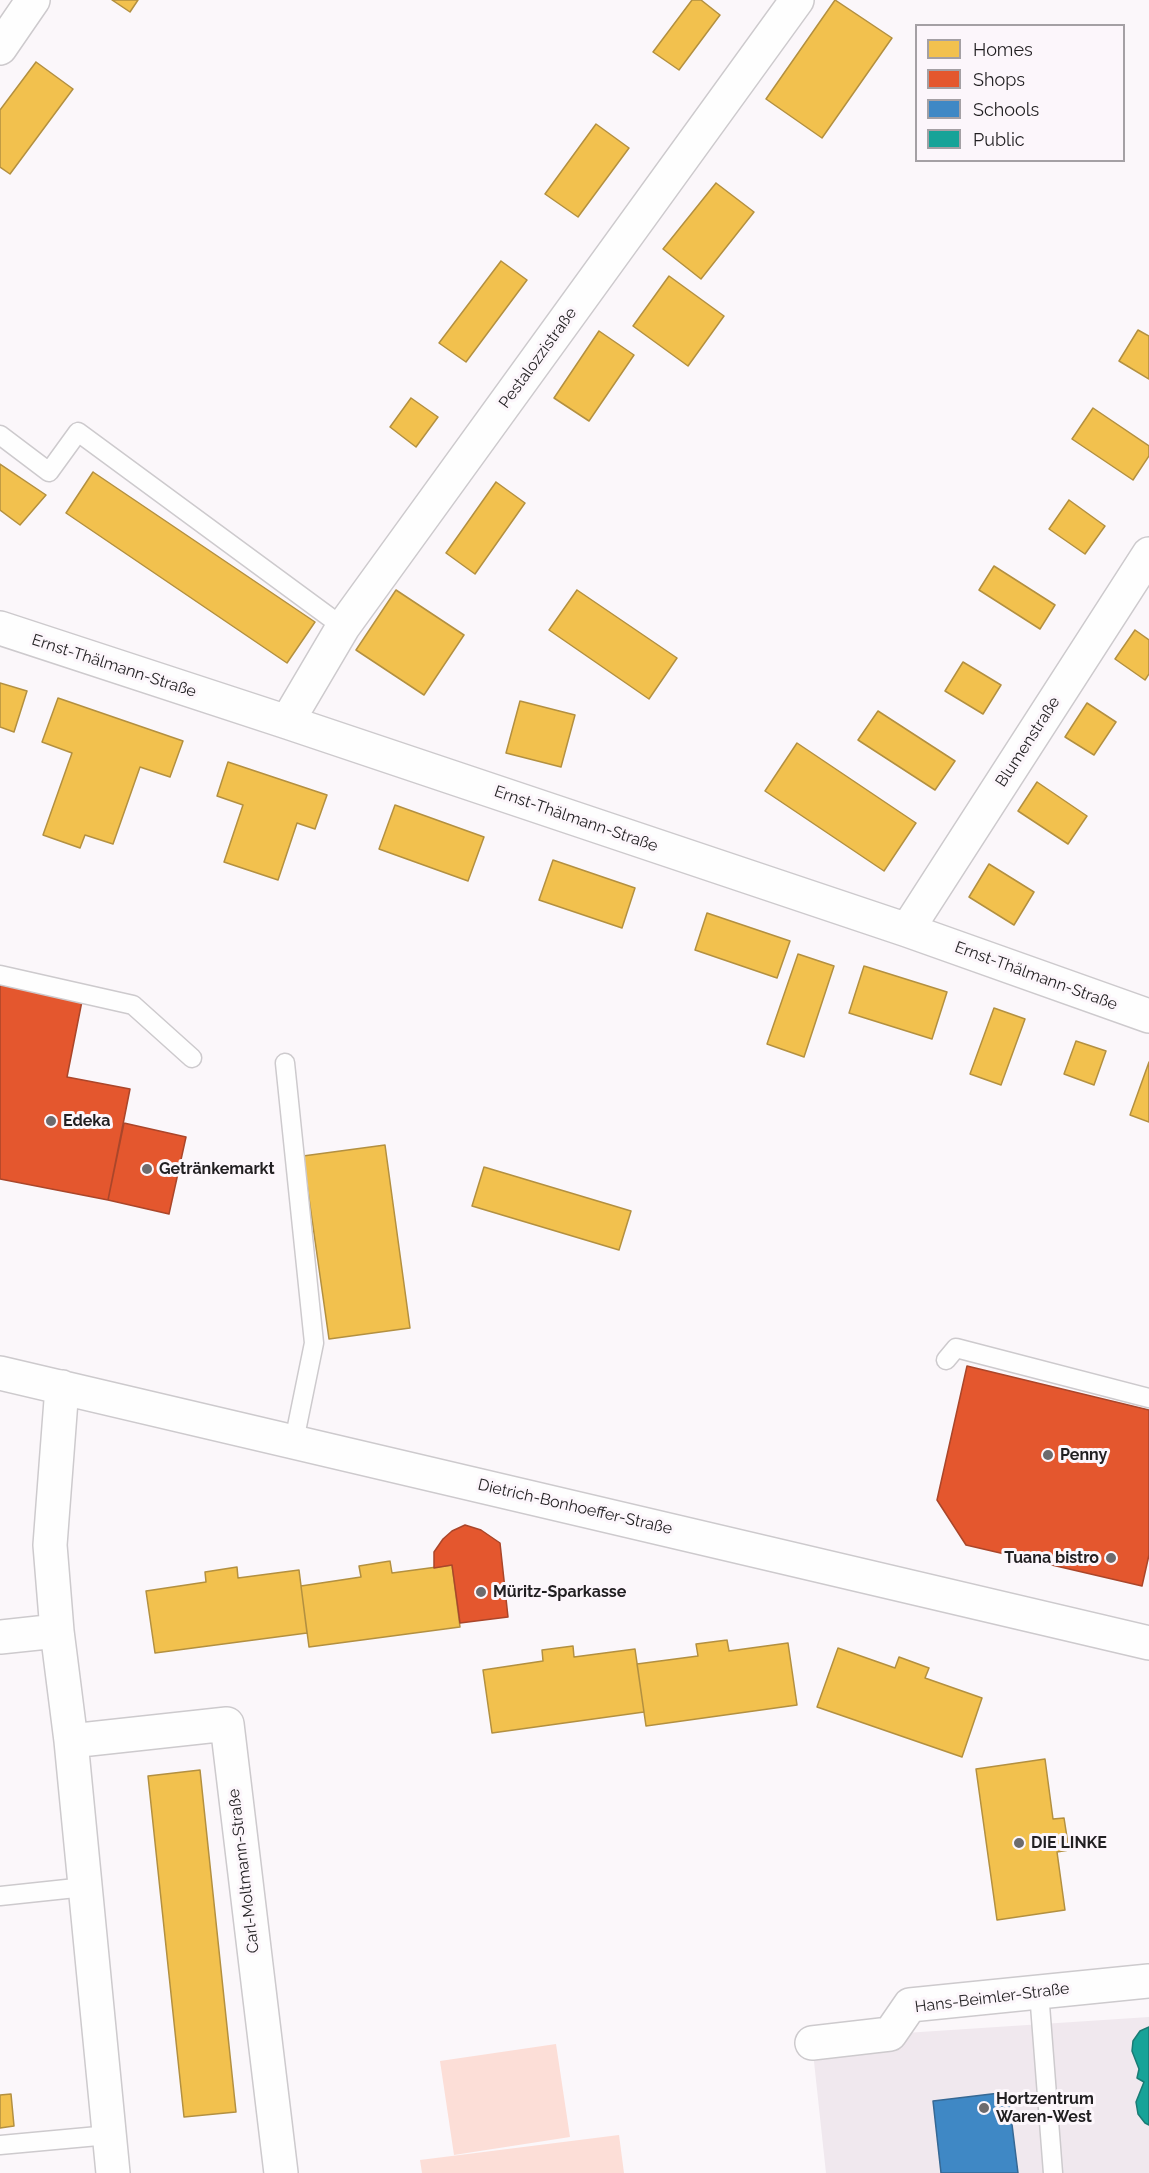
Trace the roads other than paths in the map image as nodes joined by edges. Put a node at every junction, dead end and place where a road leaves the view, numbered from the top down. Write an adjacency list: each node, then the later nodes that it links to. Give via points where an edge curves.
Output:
1 (796, 0): 6 (street, Pestalozzistraße)
2 (31, 1): 3 (street)
3 (0, 48)
4 (0, 435): 6 (lane, via 49,472 78,432)
5 (1149, 554): 9 (street, Blumenstraße)
6 (344, 627): 8 (street, Pestalozzistraße)
7 (0, 628): 8 (street, Ernst-Thälmann-Straße)
8 (286, 722): 9 (street, Ernst-Thälmann-Straße)
9 (907, 930): 11 (street, Ernst-Thälmann-Straße)
10 (0, 975): 12 (lane, via 133,1005)
11 (1149, 1016)
12 (192, 1058)
13 (285, 1063): 18 (lane, via 314,1343)
14 (946, 1360): 17 (lane, via 956,1348)
15 (0, 1374): 16 (street, Dietrich-Bonhoeffer-Straße)
16 (62, 1387): 18 (street, Dietrich-Bonhoeffer-Straße); 19 (street, via 50,1545)
17 (1149, 1398)
18 (294, 1441): 21 (street, Dietrich-Bonhoeffer-Straße)
19 (57, 1631): 20 (street); 22 (street)
20 (0, 1637)
21 (1149, 1643)
22 (71, 1741): 23 (street); 31 (street, Carl-Moltmann-Straße, via 227,1724)
23 (85, 1887): 24 (lane); 28 (street)
24 (0, 1896)
25 (1149, 1981): 26 (street, Hans-Beimler-Straße)
26 (1039, 1992): 27 (street, Hans-Beimler-Straße, via 910,2005 890,2034); 32 (lane)
27 (812, 2043)
28 (110, 2135): 29 (lane); 30 (street)
29 (0, 2145)
30 (113, 2173)
31 (281, 2173)
32 (1053, 2173)

